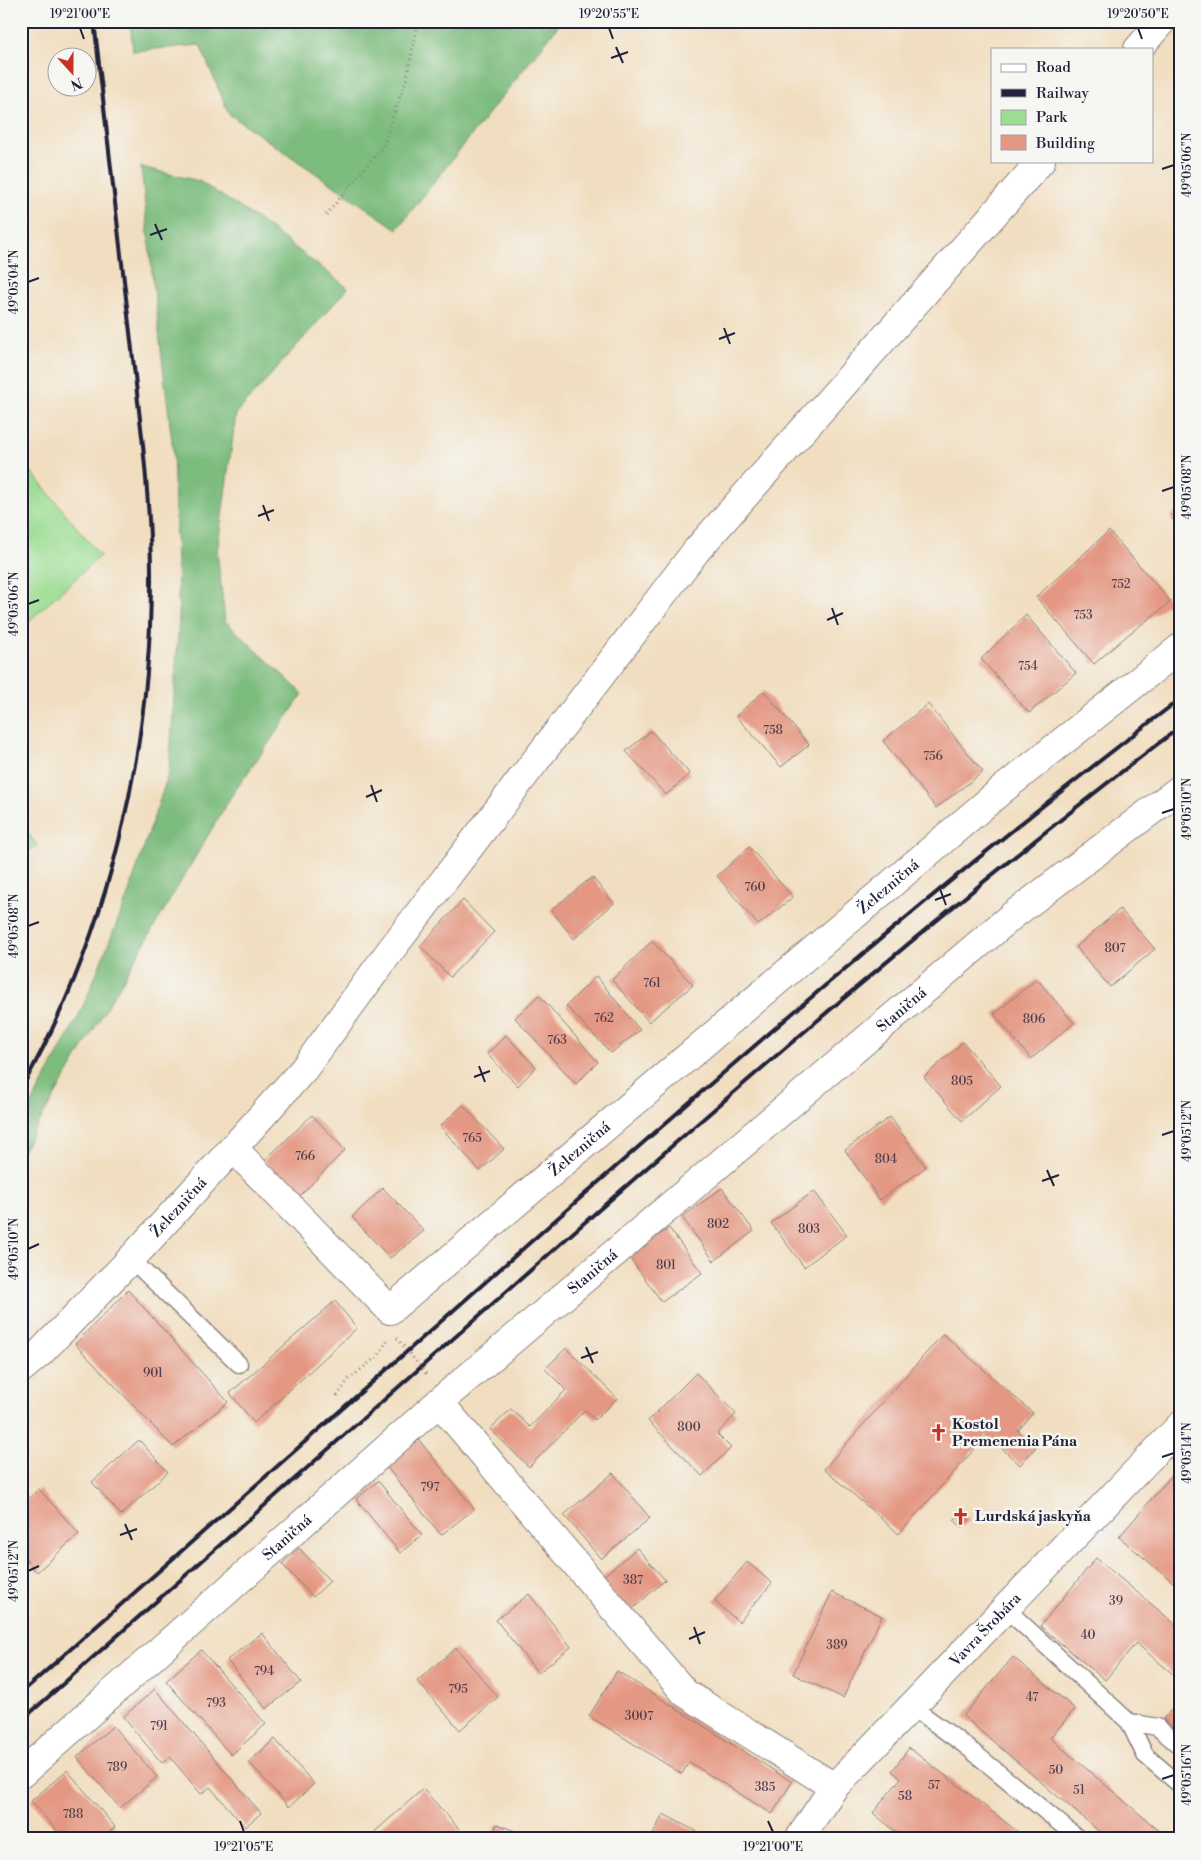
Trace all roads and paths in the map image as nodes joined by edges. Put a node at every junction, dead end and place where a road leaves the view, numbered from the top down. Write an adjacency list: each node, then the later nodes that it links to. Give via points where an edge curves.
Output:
1 (418, 21): 5 (path, via 407,77 383,146)
2 (1162, 21): 3 (street)
3 (1139, 48)
4 (1040, 162): 8 (street, via 696,551 304,1069)
5 (326, 215)
6 (1180, 648): 8 (street, Železničná, via 1003,789 390,1310)
7 (1180, 789): 13 (street, Staničná, via 1013,915)
8 (233, 1148): 9 (street, Železničná)
9 (131, 1259): 10 (lane); 11 (street, Železničná)
10 (238, 1364)
11 (21, 1369)
12 (337, 1396): 13 (path, via 349,1379 379,1355 390,1335 398,1339 427,1375)
13 (439, 1402): 19 (street, Staničná); 21 (street, via 685,1693)
14 (1175, 1440): 15 (street, Vavra Šrobára)
15 (1006, 1609): 16 (street, Vavra Šrobára); 17 (lane)
16 (912, 1706): 21 (street, Vavra Šrobára); 23 (lane)
17 (1129, 1722): 18 (lane, via 1157,1727); 20 (lane, via 1145,1755)
18 (1180, 1746)
19 (21, 1774)
20 (1180, 1785)
21 (834, 1787): 22 (street, Vavra Šrobára)
22 (799, 1839)
23 (1079, 1839)

